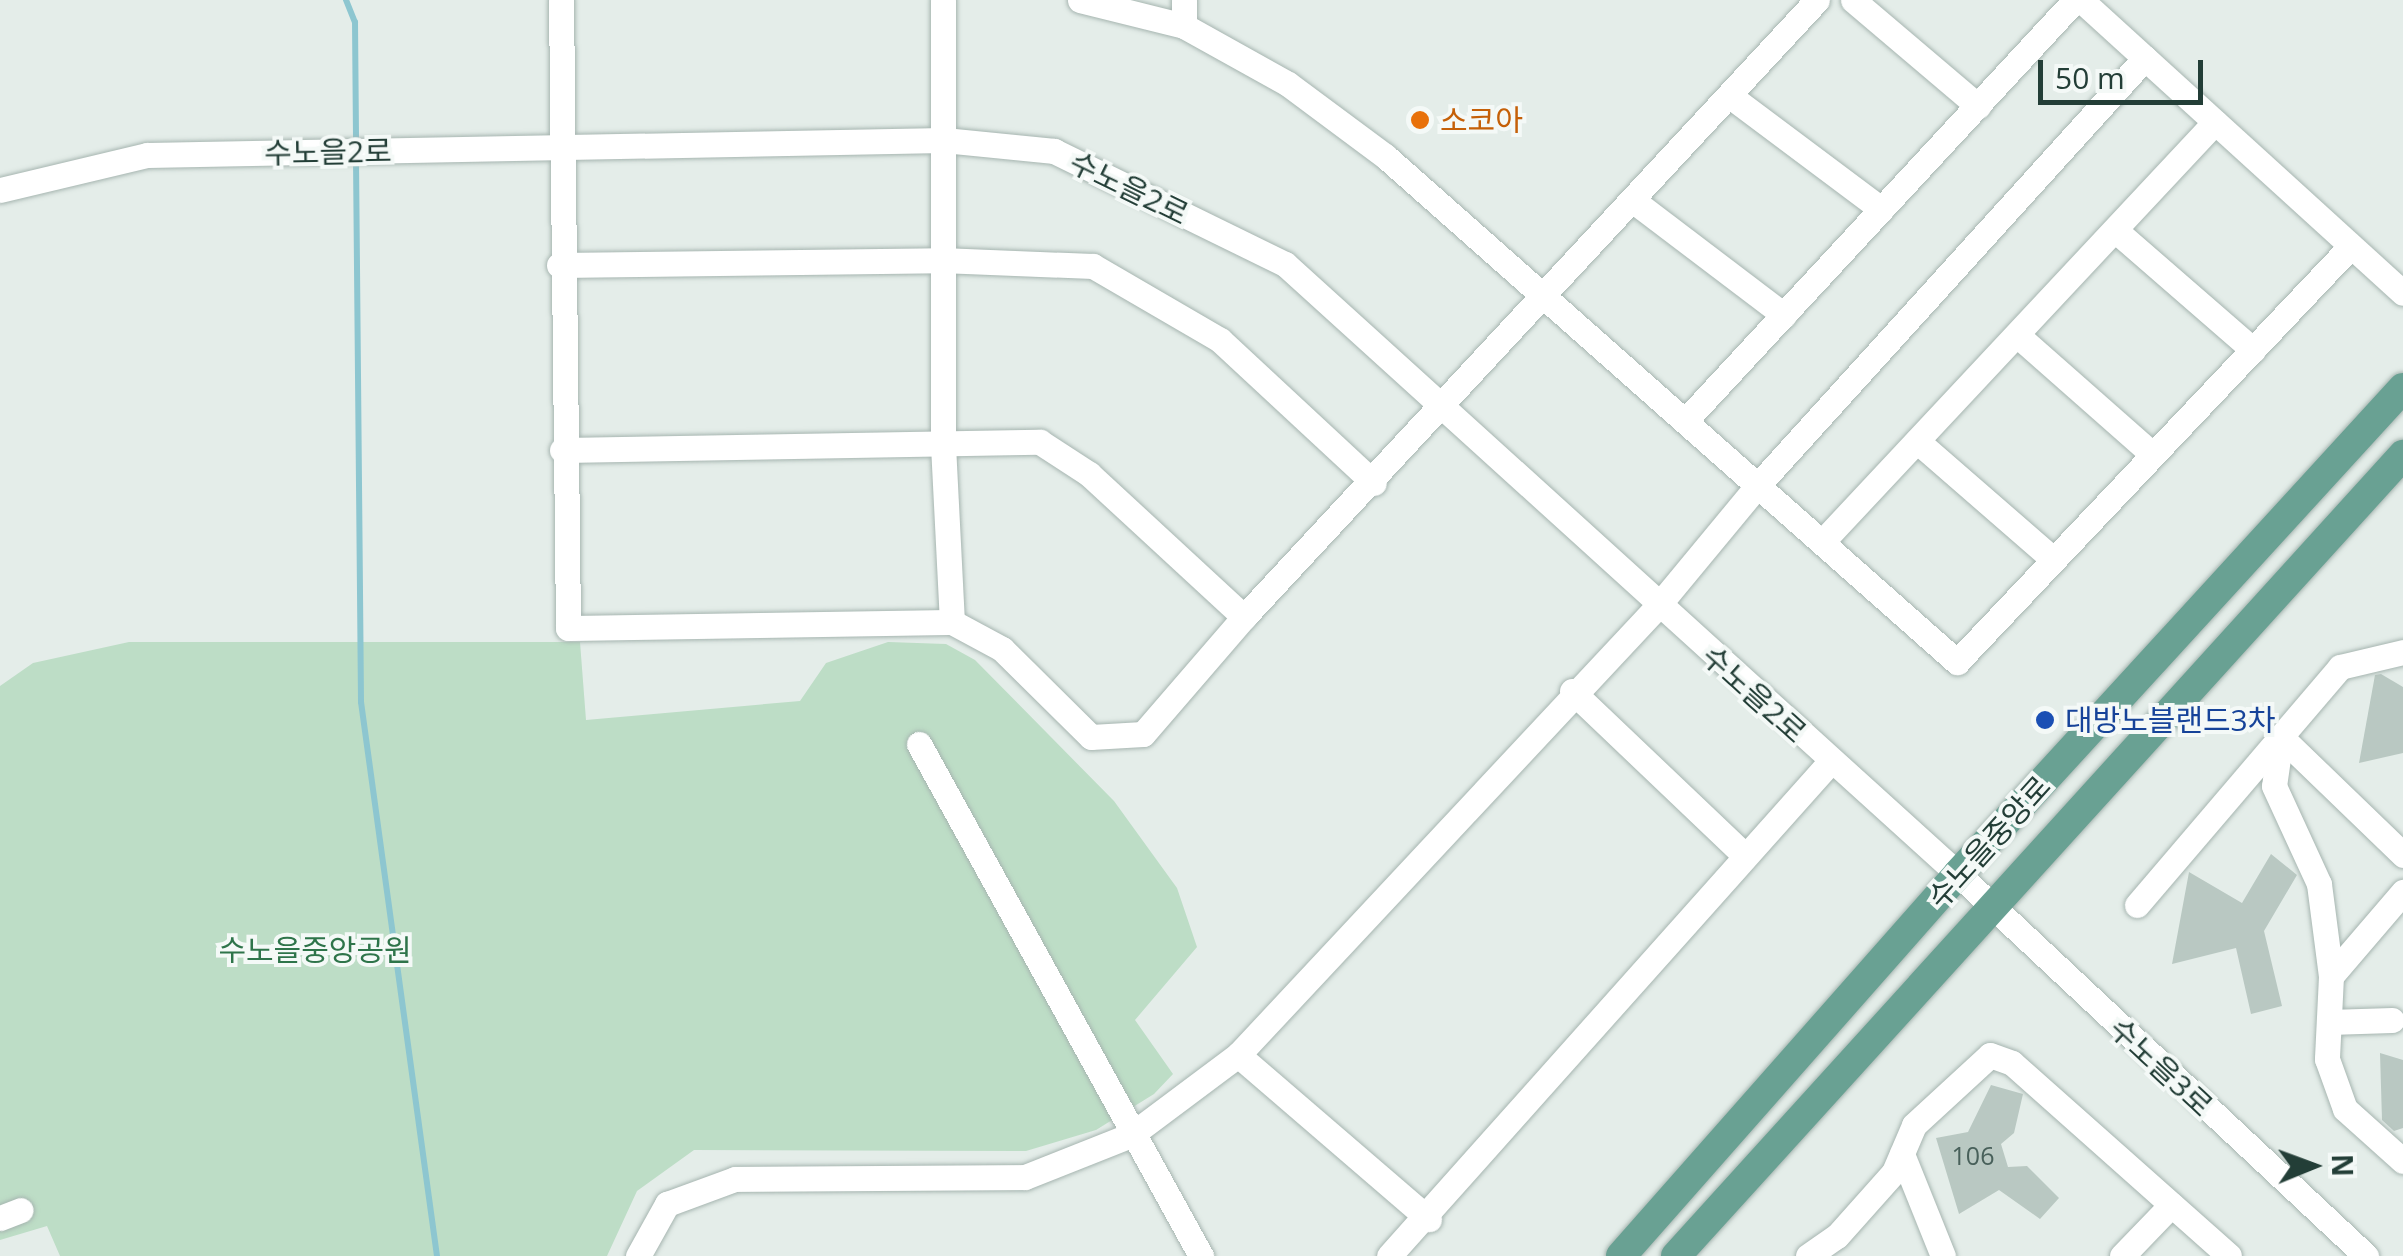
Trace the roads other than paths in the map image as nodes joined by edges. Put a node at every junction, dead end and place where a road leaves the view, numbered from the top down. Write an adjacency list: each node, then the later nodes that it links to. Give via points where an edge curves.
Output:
1 (560, 0): 14 (street)
2 (943, 0): 13 (street)
3 (1080, 0): 8 (street)
4 (1184, 0): 8 (street)
5 (1817, 0): 10 (street)
6 (1853, 0): 11 (street)
7 (2078, 0): 9 (street); 11 (street)
8 (1184, 26): 23 (street, via 1288,84 1386,156)
9 (2145, 58): 12 (street); 36 (street)
10 (1730, 96): 16 (street); 17 (street)
11 (1978, 106): 17 (street)
12 (2215, 122): 18 (street); 19 (street)
13 (944, 140): 14 (street, 수노을2로); 20 (street); 28 (street, 수노을2로, via 1054,151 1285,264)
14 (560, 149): 15 (street, 수노을2로, via 148,155); 21 (street)
15 (0, 190)
16 (1635, 202): 23 (street); 24 (street)
17 (1881, 209): 24 (street)
18 (2115, 230): 25 (street); 26 (street)
19 (2352, 246): 22 (street); 26 (street)
20 (941, 260): 21 (street); 31 (street); 35 (street, via 1093,266 1220,340)
21 (560, 265): 32 (street)
22 (2403, 293)
23 (1546, 295): 28 (street); 29 (street)
24 (1784, 314): 29 (street)
25 (2016, 335): 30 (street); 34 (street)
26 (2253, 350): 34 (street)
27 (2403, 388): 49 (main road, 수노을중앙로)
28 (1440, 409): 35 (street); 39 (street, 수노을2로)
29 (1686, 420): 36 (street)
30 (1917, 441): 37 (street); 38 (street)
31 (943, 445): 32 (street); 40 (street, via 1040,442 1089,474); 41 (street)
32 (562, 450): 41 (street, via 568,628)
33 (2403, 454): 52 (main road, 수노을중앙로)
34 (2153, 455): 38 (street)
35 (1374, 483): 40 (street)
36 (1758, 485): 37 (street); 39 (street)
37 (1822, 542): 38 (street, via 1956,662)
38 (2054, 560)
39 (1657, 607): 43 (street); 46 (street, 수노을2로)
40 (1244, 617): 41 (street, via 1144,734 1090,736 1002,649)
41 (952, 622)
42 (2403, 652): 44 (street, via 2340,668)
43 (1572, 691): 47 (street); 56 (street)
44 (2281, 737): 48 (street); 51 (street); 53 (street, via 2274,786 2319,884)
45 (919, 744): 57 (street)
46 (1830, 762): 47 (street); 49 (street, 수노을2로)
47 (1744, 855): 61 (street)
48 (2403, 856)
49 (1958, 874): 52 (street, 수노을3로); 65 (main road, 수노을중앙로)
50 (2403, 892): 53 (street)
51 (2137, 905)
52 (1989, 908): 66 (main road, 수노을중앙로); 71 (street, 수노을3로)
53 (2331, 976): 55 (street)
54 (2392, 1020): 55 (street)
55 (2329, 1022): 59 (street, via 2327,1059 2344,1110)
56 (1238, 1055): 57 (street); 61 (street)
57 (1132, 1135): 62 (street, via 1025,1177 735,1179 667,1204); 63 (street)
58 (1902, 1154): 60 (street, via 1914,1126 1990,1055 2012,1063); 67 (street, via 1837,1236); 68 (street)
59 (2403, 1162)
60 (2171, 1204): 69 (street); 70 (street)
61 (1429, 1219): 64 (street)
62 (638, 1256)
63 (1202, 1256)
64 (1390, 1256)
65 (1621, 1256)
66 (1676, 1256)
67 (1808, 1256)
68 (1943, 1256)
69 (2122, 1256)
70 (2229, 1256)
71 (2366, 1256)

